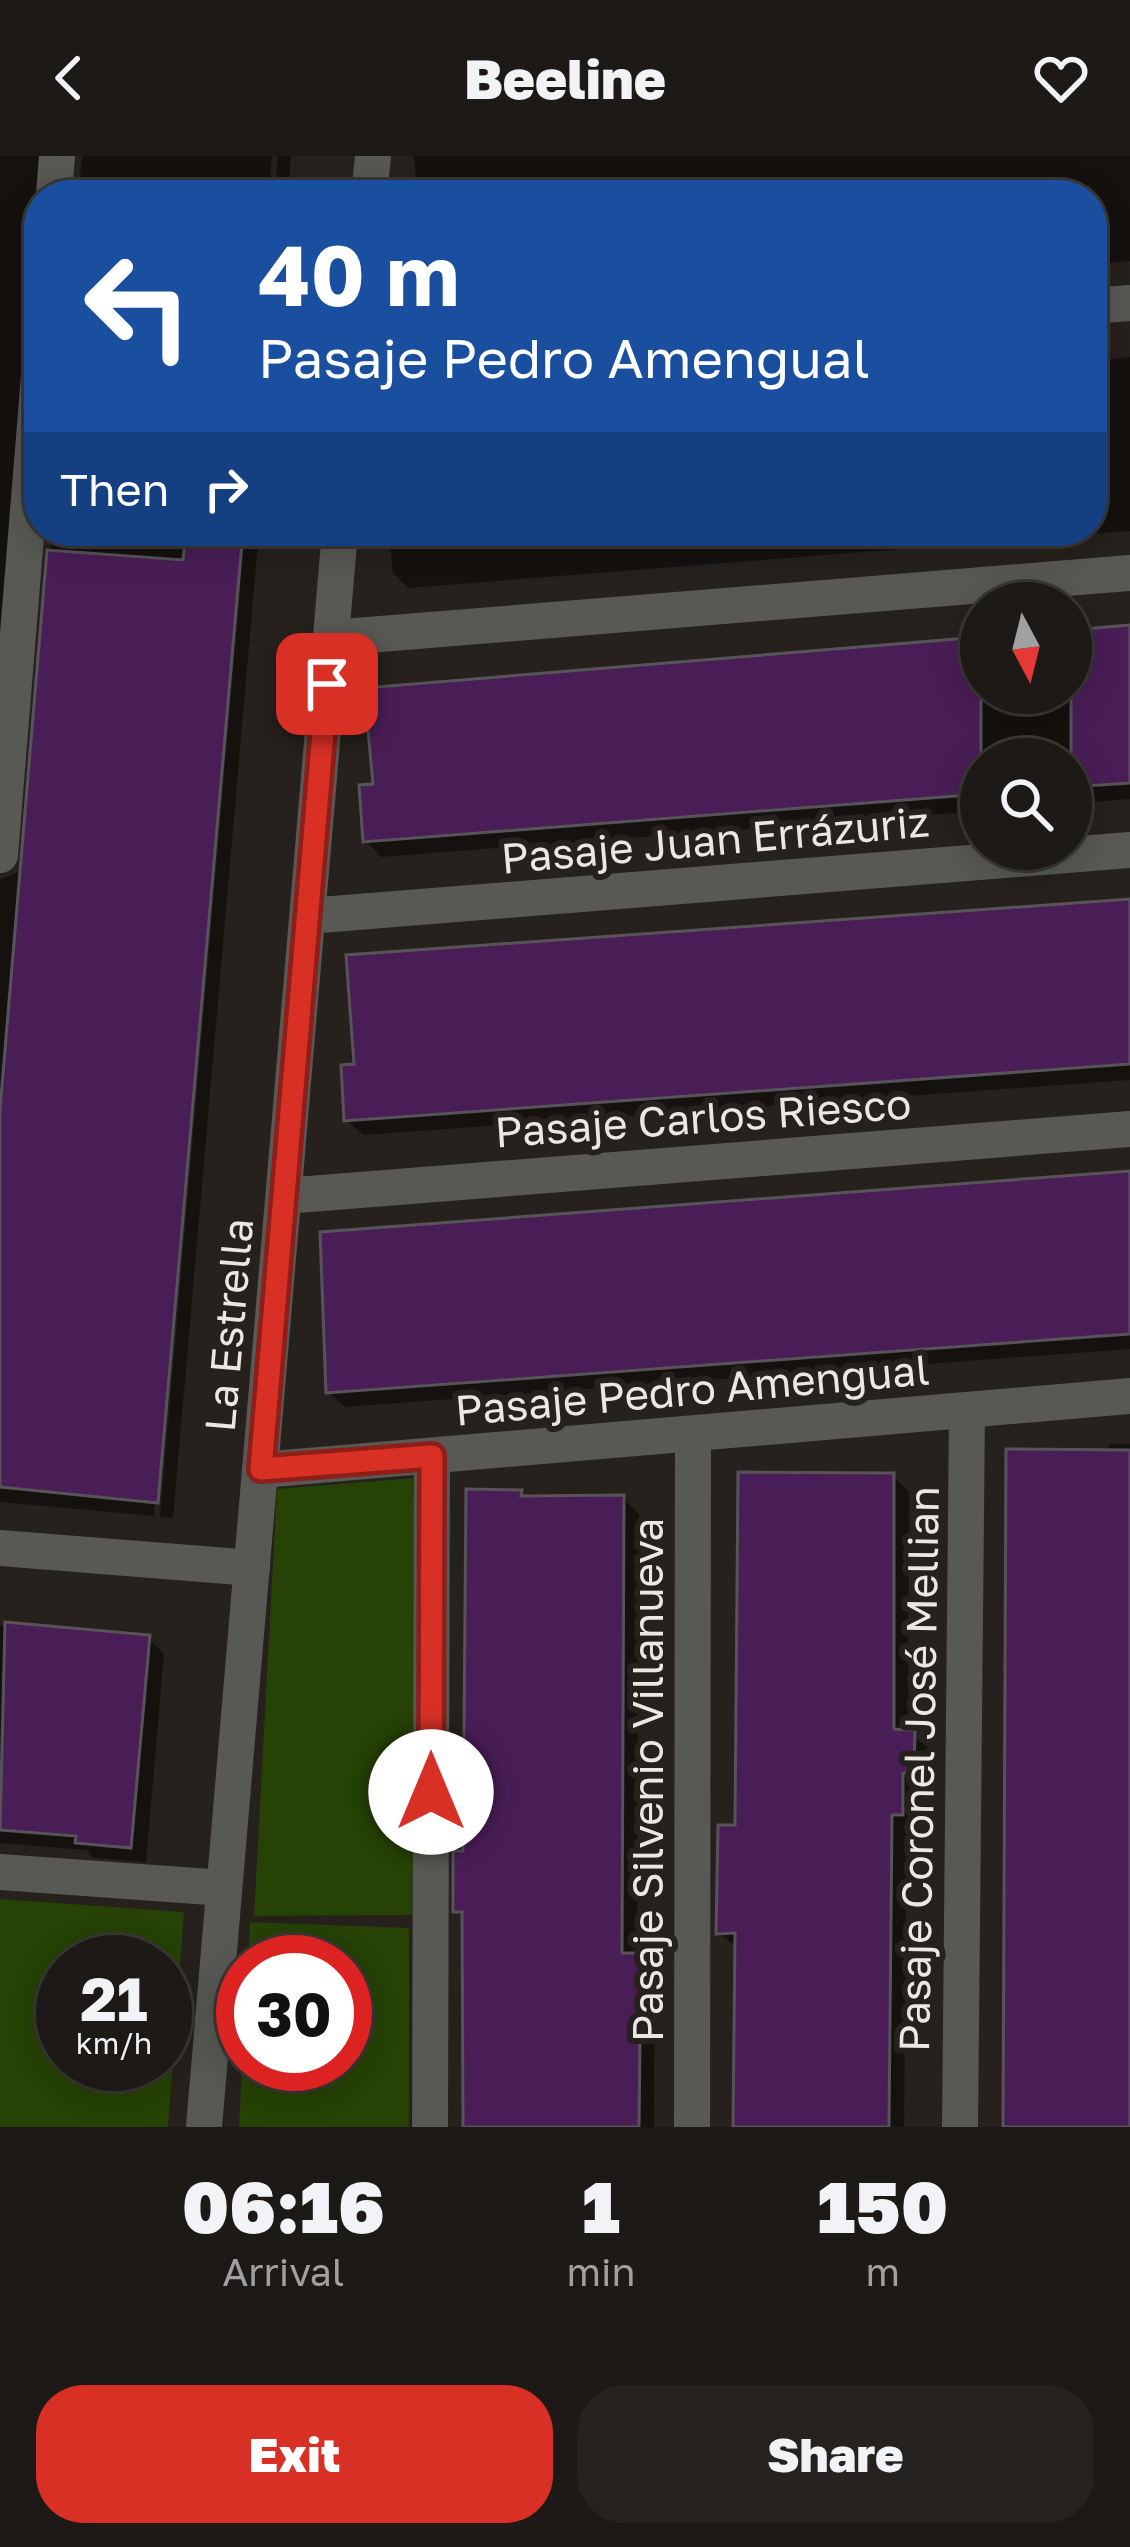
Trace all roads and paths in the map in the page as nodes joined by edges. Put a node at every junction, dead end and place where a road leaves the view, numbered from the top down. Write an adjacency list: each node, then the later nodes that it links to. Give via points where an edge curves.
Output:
1 (25, 546): 6 (street)
2 (339, 546): 4 (street, La Estrella)
3 (1130, 573): 4 (street)
4 (331, 638): 7 (street, La Estrella)
5 (1130, 850): 7 (street, Pasaje Juan Errázuriz)
6 (0, 855)
7 (308, 916): 9 (street, La Estrella)
8 (1130, 1129): 9 (street, Pasaje Carlos Riesco)
9 (284, 1196): 14 (street, La Estrella)
10 (1130, 1396): 11 (street, Pasaje Pedro Amengual)
11 (967, 1412): 12 (street, Pasaje Pedro Amengual); 22 (street, Pasaje Coronel José Mellian)
12 (693, 1434): 13 (street, Pasaje Pedro Amengual); 21 (street, Pasaje Silvenio Villanueva)
13 (432, 1456): 14 (street, Pasaje Pedro Amengual); 20 (street)
14 (261, 1469): 16 (street, La Estrella)
15 (0, 1548): 16 (street)
16 (252, 1568): 18 (street, La Estrella)
17 (0, 1872): 18 (street)
18 (224, 1888): 19 (street, La Estrella)
19 (204, 2127)
20 (430, 2127)
21 (692, 2127)
22 (960, 2127)

